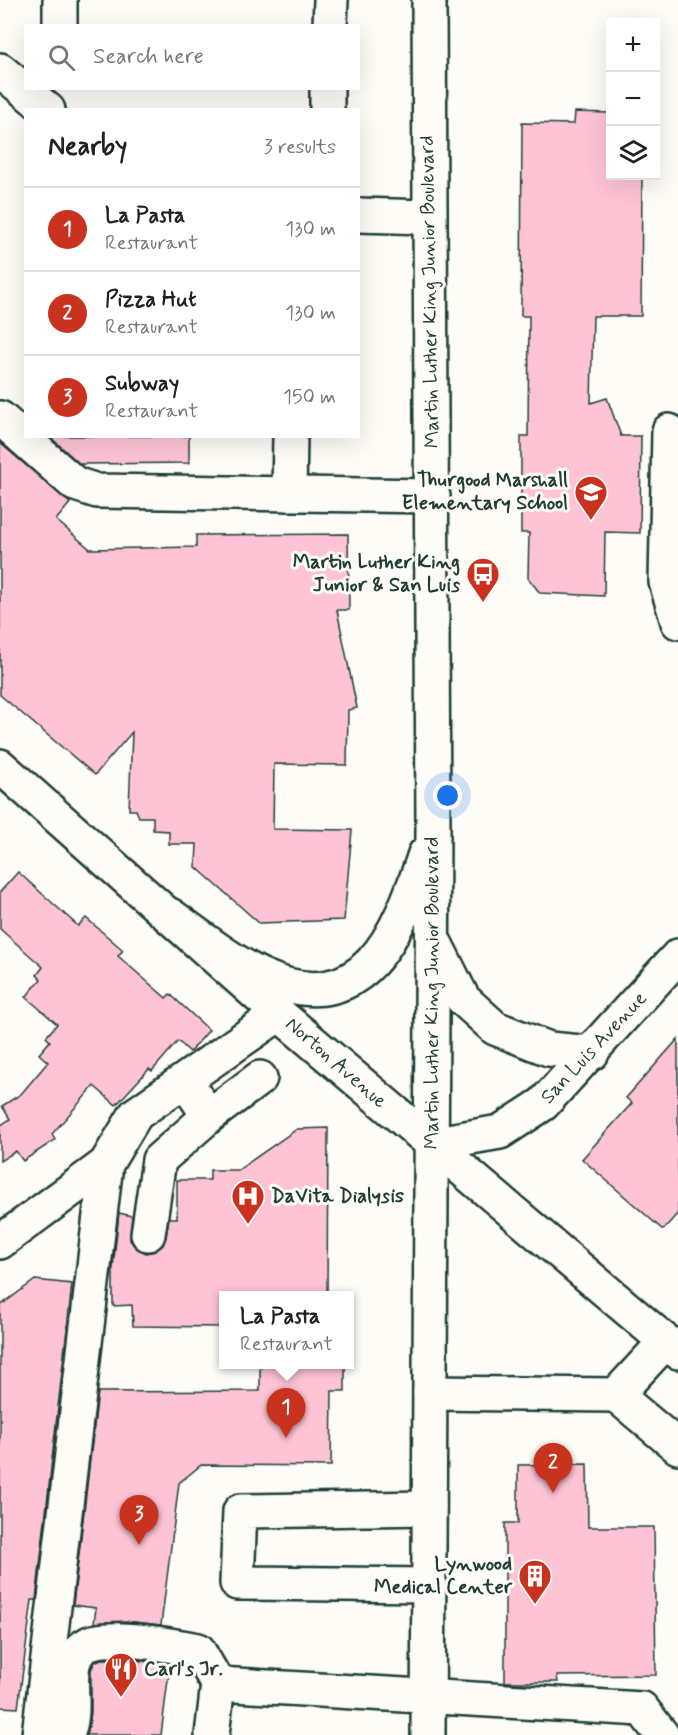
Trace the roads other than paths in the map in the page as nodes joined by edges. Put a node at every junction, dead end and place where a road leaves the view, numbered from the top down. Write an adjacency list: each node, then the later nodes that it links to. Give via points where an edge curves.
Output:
1 (60, 0): 4 (main road)
2 (331, 0): 5 (main road)
3 (429, 0): 15 (main road, Martin Luther King Junior Boulevard)
4 (60, 24)
5 (330, 24)
6 (0, 70): 8 (main road)
7 (24, 90): 11 (main road)
8 (24, 90)
9 (59, 90): 12 (main road)
10 (327, 90): 13 (main road)
11 (46, 108)
12 (59, 108)
13 (327, 108)
14 (360, 214): 15 (main road)
15 (428, 217): 20 (main road, Martin Luther King Junior Boulevard)
16 (0, 418): 19 (main road, via 75,484 97,491)
17 (669, 431): 21 (main road, via 666,582)
18 (290, 438): 19 (main road)
19 (289, 494): 20 (main road)
20 (433, 496): 23 (main road, Martin Luther King Junior Boulevard)
21 (678, 622)
22 (0, 766): 24 (main road, Norton Avenue)
23 (433, 830): 24 (main road, via 407,906 390,939 371,964 347,983 322,989 296,988 260,975); 25 (main road, Martin Luther King Junior Boulevard)
24 (170, 915): 27 (main road, Norton Avenue)
25 (433, 940): 28 (main road, via 463,999 495,1028 549,1049); 32 (main road, Martin Luther King Junior Boulevard)
26 (673, 971): 28 (main road, San Luis Avenue)
27 (279, 1014): 30 (main road); 32 (main road, Norton Avenue)
28 (592, 1053): 32 (main road, San Luis Avenue, via 543,1104 500,1132)
29 (260, 1078): 31 (main road)
30 (184, 1081): 31 (main road); 33 (main road, via 136,1114)
31 (209, 1116): 34 (main road, via 159,1160)
32 (431, 1144): 36 (main road, Norton Avenue); 37 (main road, Martin Luther King Junior Boulevard)
33 (106, 1164): 35 (main road); 45 (main road)
34 (148, 1234)
35 (0, 1242)
36 (672, 1347): 38 (main road)
37 (430, 1393): 38 (main road); 40 (main road, Martin Luther King Junior Boulevard)
38 (616, 1395): 39 (main road)
39 (678, 1447)
40 (429, 1508): 41 (main road, Martin Luther King Junior Boulevard); 41 (main road, via 240,1510 237,1583)
41 (429, 1585): 43 (main road, Martin Luther King Junior Boulevard)
42 (218, 1684): 43 (main road); 46 (main road, via 198,1650 112,1640 88,1643 76,1654 72,1670 74,1703); 47 (main road)
43 (428, 1698): 44 (main road, via 642,1709); 48 (main road, Martin Luther King Junior Boulevard)
44 (667, 1726)
45 (39, 1735)
46 (67, 1735)
47 (212, 1735)
48 (428, 1735)

